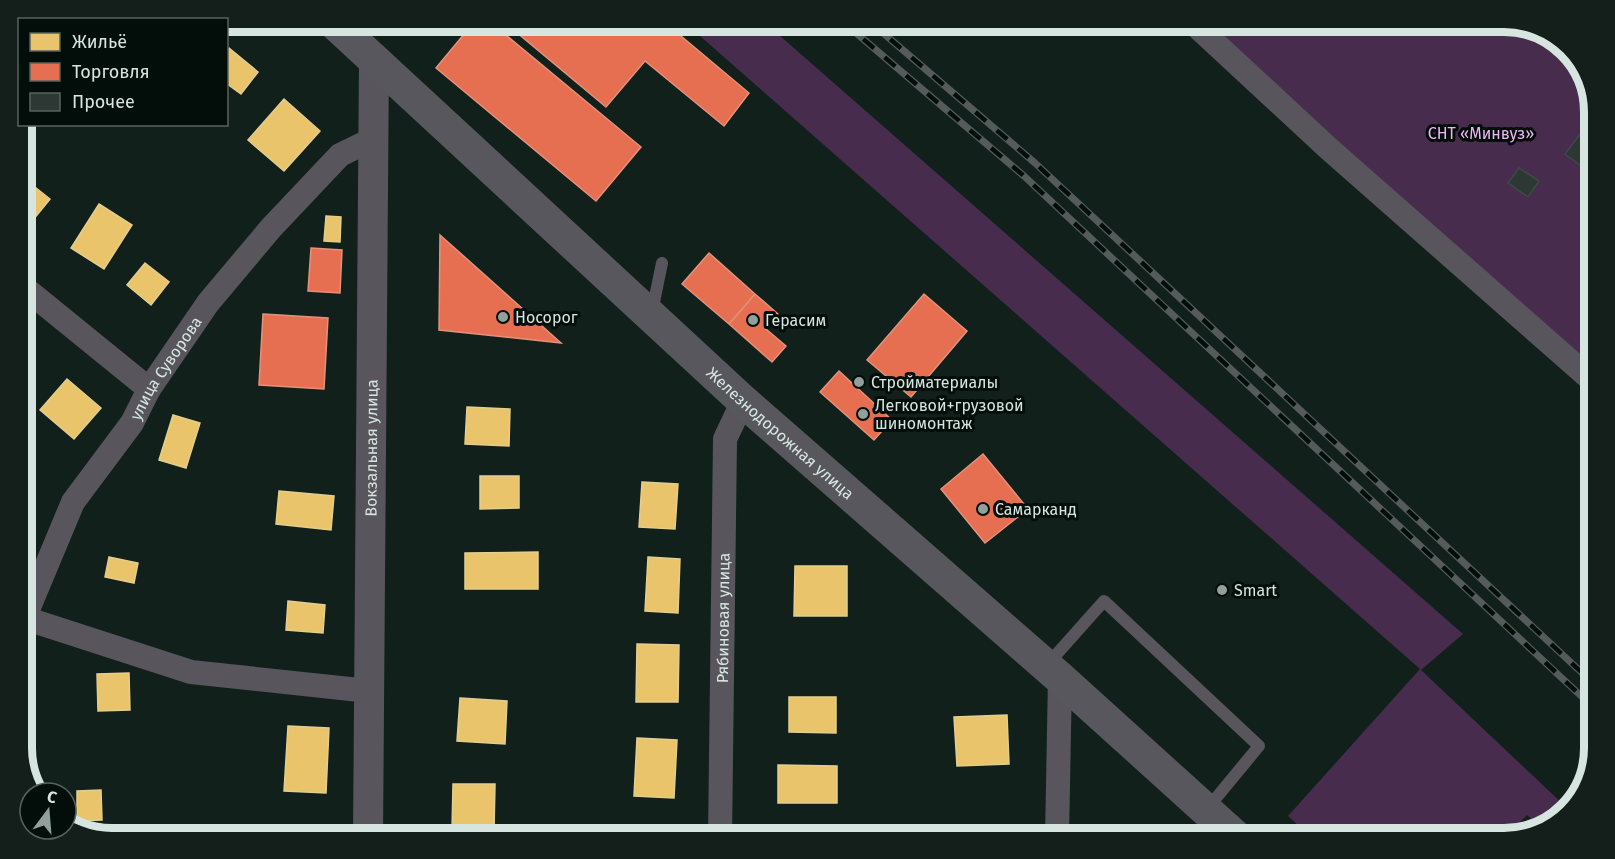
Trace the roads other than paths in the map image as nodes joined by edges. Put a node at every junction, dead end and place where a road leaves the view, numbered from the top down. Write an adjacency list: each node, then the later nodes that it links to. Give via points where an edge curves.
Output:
1 (344, 32): 3 (main road, Железнодорожная улица)
2 (1203, 32): 8 (street)
3 (374, 58): 4 (street, Вокзальная улица); 7 (main road, Железнодорожная улица)
4 (373, 139): 9 (street, улица Суворова, via 340,155 271,228 208,303); 14 (street, Вокзальная улица)
5 (663, 263): 7 (lane)
6 (32, 294): 9 (street)
7 (651, 316): 10 (main road, Железнодорожная улица)
8 (1583, 373)
9 (149, 388): 11 (street, улица Суворова, via 132,423 73,502)
10 (743, 401): 13 (main road, Железнодорожная улица); 17 (street, Рябиновая улица, via 725,439)
11 (32, 596)
12 (32, 620): 14 (street, via 190,672)
13 (1053, 672): 15 (main road, Железнодорожная улица); 15 (lane, via 1104,601 1259,746); 18 (street)
14 (369, 691): 16 (street, Вокзальная улица)
15 (1206, 810): 19 (main road, Железнодорожная улица)
16 (368, 828)
17 (720, 828)
18 (1057, 828)
19 (1226, 828)

